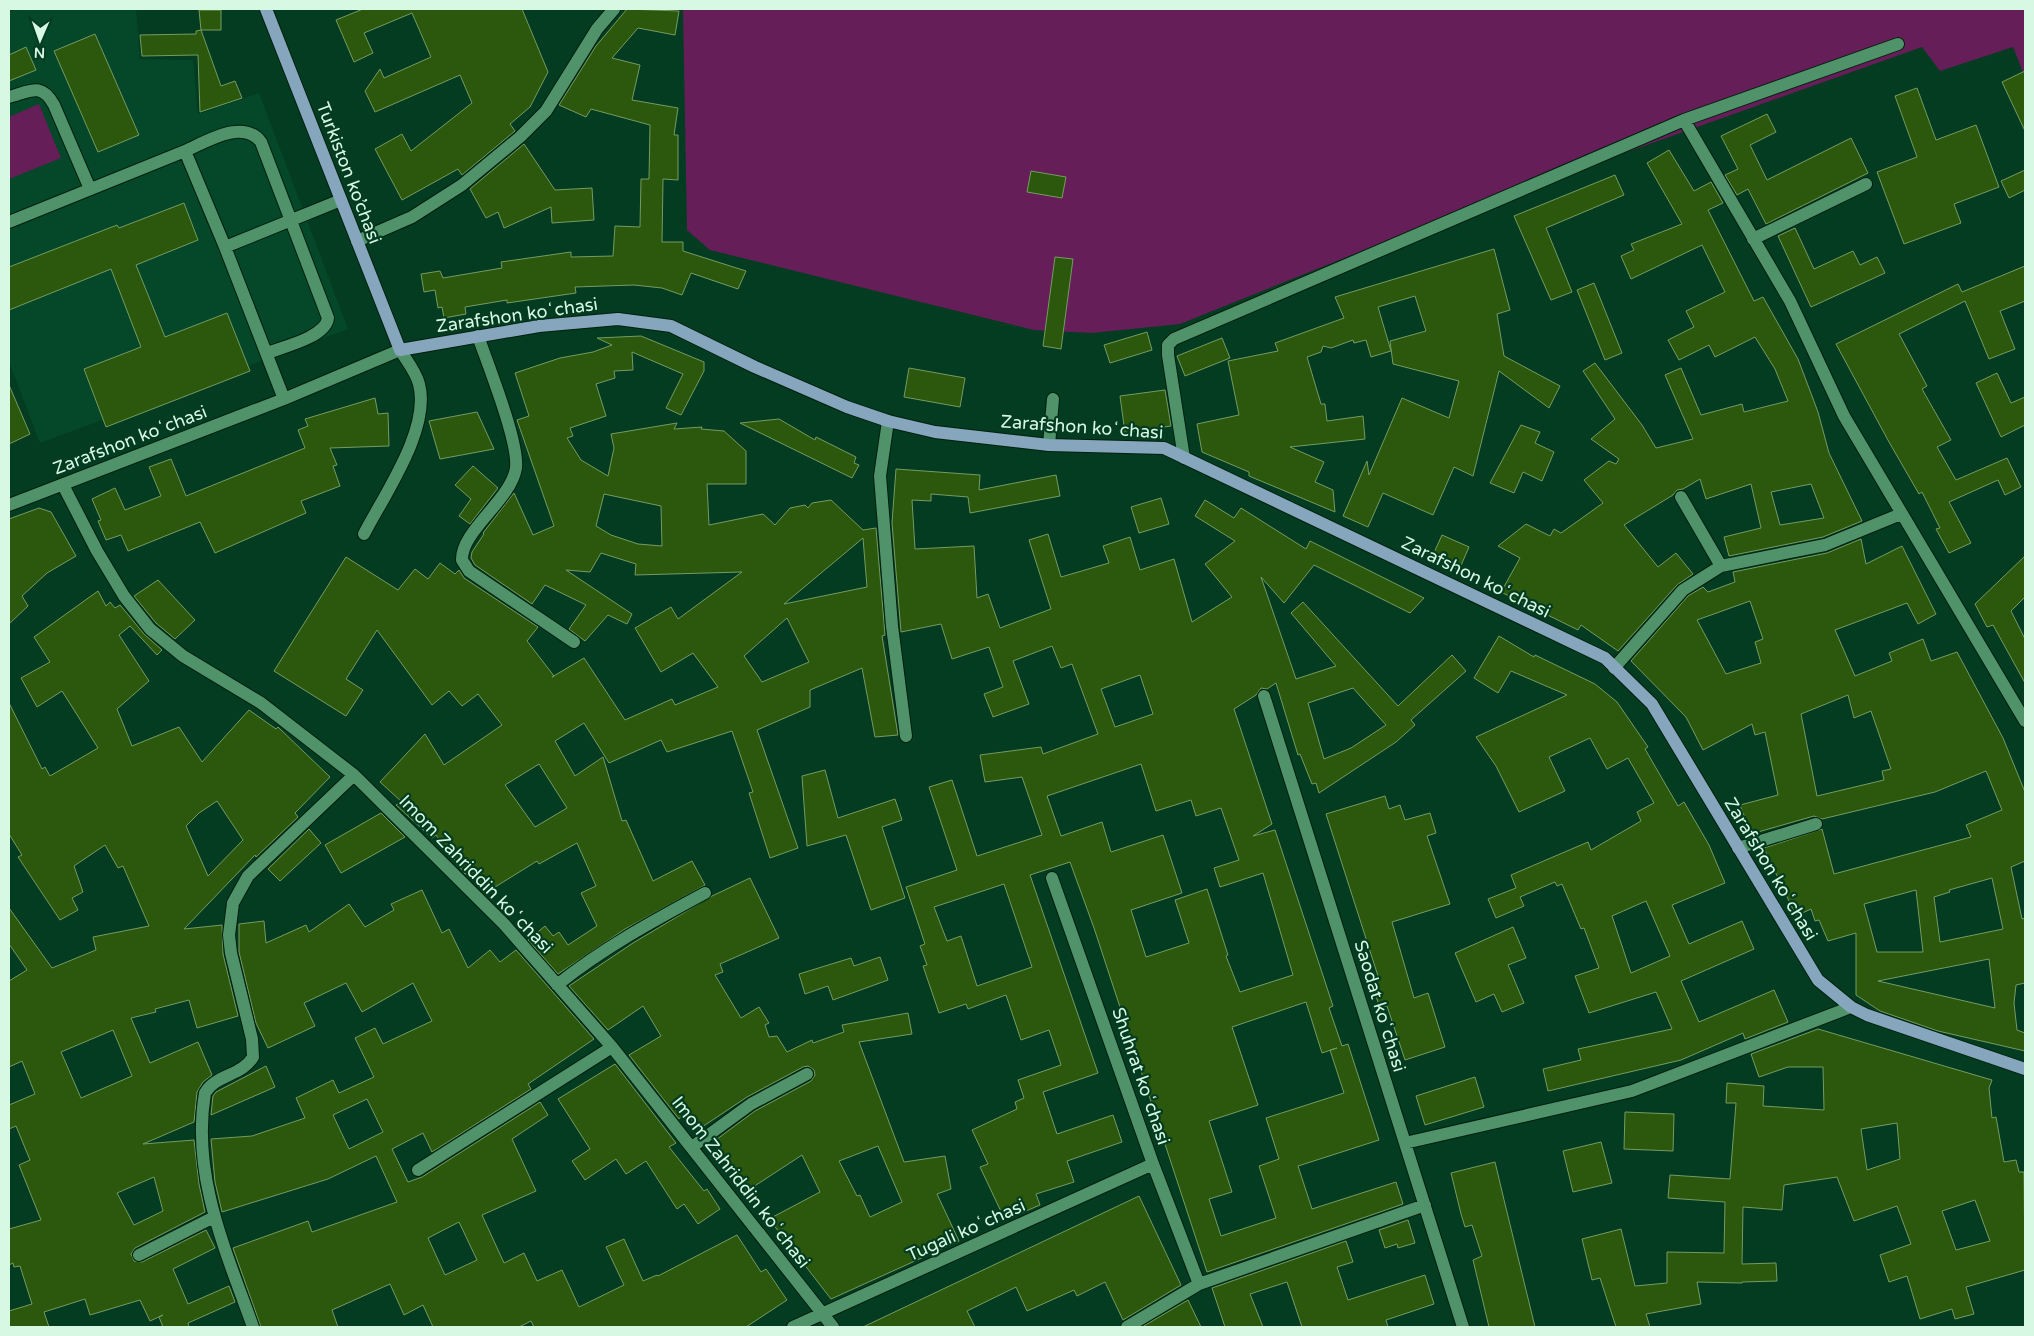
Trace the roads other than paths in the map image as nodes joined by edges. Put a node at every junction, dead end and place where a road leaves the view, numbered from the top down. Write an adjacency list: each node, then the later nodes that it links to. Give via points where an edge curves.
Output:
1 (266, 9): 9 (main road, Turkiston ko’chasi)
2 (614, 9): 13 (street, via 597,29 546,111 520,136 462,185 420,212)
3 (1898, 44): 5 (street)
4 (9, 97): 8 (street, via 36,90 47,94)
5 (1684, 120): 12 (street); 22 (street, via 1174,339 1168,345 1168,354)
6 (185, 151): 8 (street); 10 (street, via 235,131 252,133 260,142); 14 (street)
7 (1866, 184): 12 (street)
8 (90, 189): 11 (street)
9 (341, 200): 10 (street); 13 (main road, Turkiston ko’chasi)
10 (292, 220): 14 (street); 17 (street, via 328,313 328,322 312,336)
11 (9, 222)
12 (1753, 239): 26 (street, via 1790,300 1844,416)
13 (357, 241): 16 (main road, Turkiston ko’chasi)
14 (225, 247): 17 (street)
15 (478, 336): 16 (main road, Zarafshon koʻchasi); 20 (main road, Zarafshon koʻchasi, via 618,318 671,326 755,367); 29 (street, via 515,447 516,468 511,482 466,544 462,560 469,571)
16 (400, 350): 18 (street, Zarafshon koʻchasi); 27 (street, via 419,383 419,417 407,453)
17 (267, 353): 18 (street)
18 (284, 399): 23 (street, Zarafshon koʻchasi)
19 (1053, 399): 21 (street)
20 (888, 421): 21 (main road, Zarafshon koʻchasi, via 936,432); 33 (street, via 880,476 892,626)
21 (1049, 445): 22 (main road, Zarafshon koʻchasi, via 1164,448)
22 (1184, 458): 30 (main road, Zarafshon koʻchasi, via 1604,658)
23 (63, 485): 25 (street, Zarafshon koʻchasi); 34 (street, Imom Zahriddin koʻchasi, via 124,596 150,629 183,656 261,703)
24 (1681, 497): 28 (street)
25 (9, 505)
26 (1901, 514): 28 (street, via 1825,545); 32 (street)
27 (364, 534)
28 (1721, 566): 30 (street, via 1683,590)
29 (574, 642)
30 (1614, 668): 36 (main road, Zarafshon koʻchasi, via 1652,704)
31 (1264, 696): 44 (street, Saodat koʻchasi)
32 (2025, 721)
33 (906, 736)
34 (354, 774): 39 (street, Imom Zahriddin koʻchasi, via 504,924); 49 (street, via 248,876 233,903 229,935 231,953 254,1048 253,1057 244,1068 217,1081 205,1093 203,1167)
35 (1816, 824): 36 (street)
36 (1738, 848): 40 (main road, Zarafshon koʻchasi, via 1818,980)
37 (1052, 878): 46 (street, Shuhrat koʻchasi)
38 (705, 894): 39 (street, via 632,932)
39 (556, 985): 41 (street, Imom Zahriddin koʻchasi)
40 (1851, 1007): 42 (main road, Zarafshon koʻchasi); 44 (street, via 1632,1091)
41 (612, 1047): 45 (street, Imom Zahriddin koʻchasi); 47 (street)
42 (2025, 1069)
43 (807, 1074): 45 (street, via 751,1104)
44 (1405, 1144): 48 (street, Saodat koʻchasi)
45 (692, 1147): 52 (street, Imom Zahriddin koʻchasi)
46 (1153, 1164): 51 (street, Shuhrat koʻchasi); 52 (street, Tugali koʻchasi)
47 (418, 1170)
48 (1425, 1205): 51 (street); 57 (street, Saodat koʻchasi)
49 (214, 1216): 50 (street); 53 (street)
50 (139, 1255)
51 (1199, 1284): 56 (street)
52 (822, 1314): 54 (street, Tugali koʻchasi); 55 (street, Imom Zahriddin koʻchasi)
53 (253, 1327)
54 (793, 1327)
55 (833, 1327)
56 (1126, 1327)
57 (1463, 1327)

